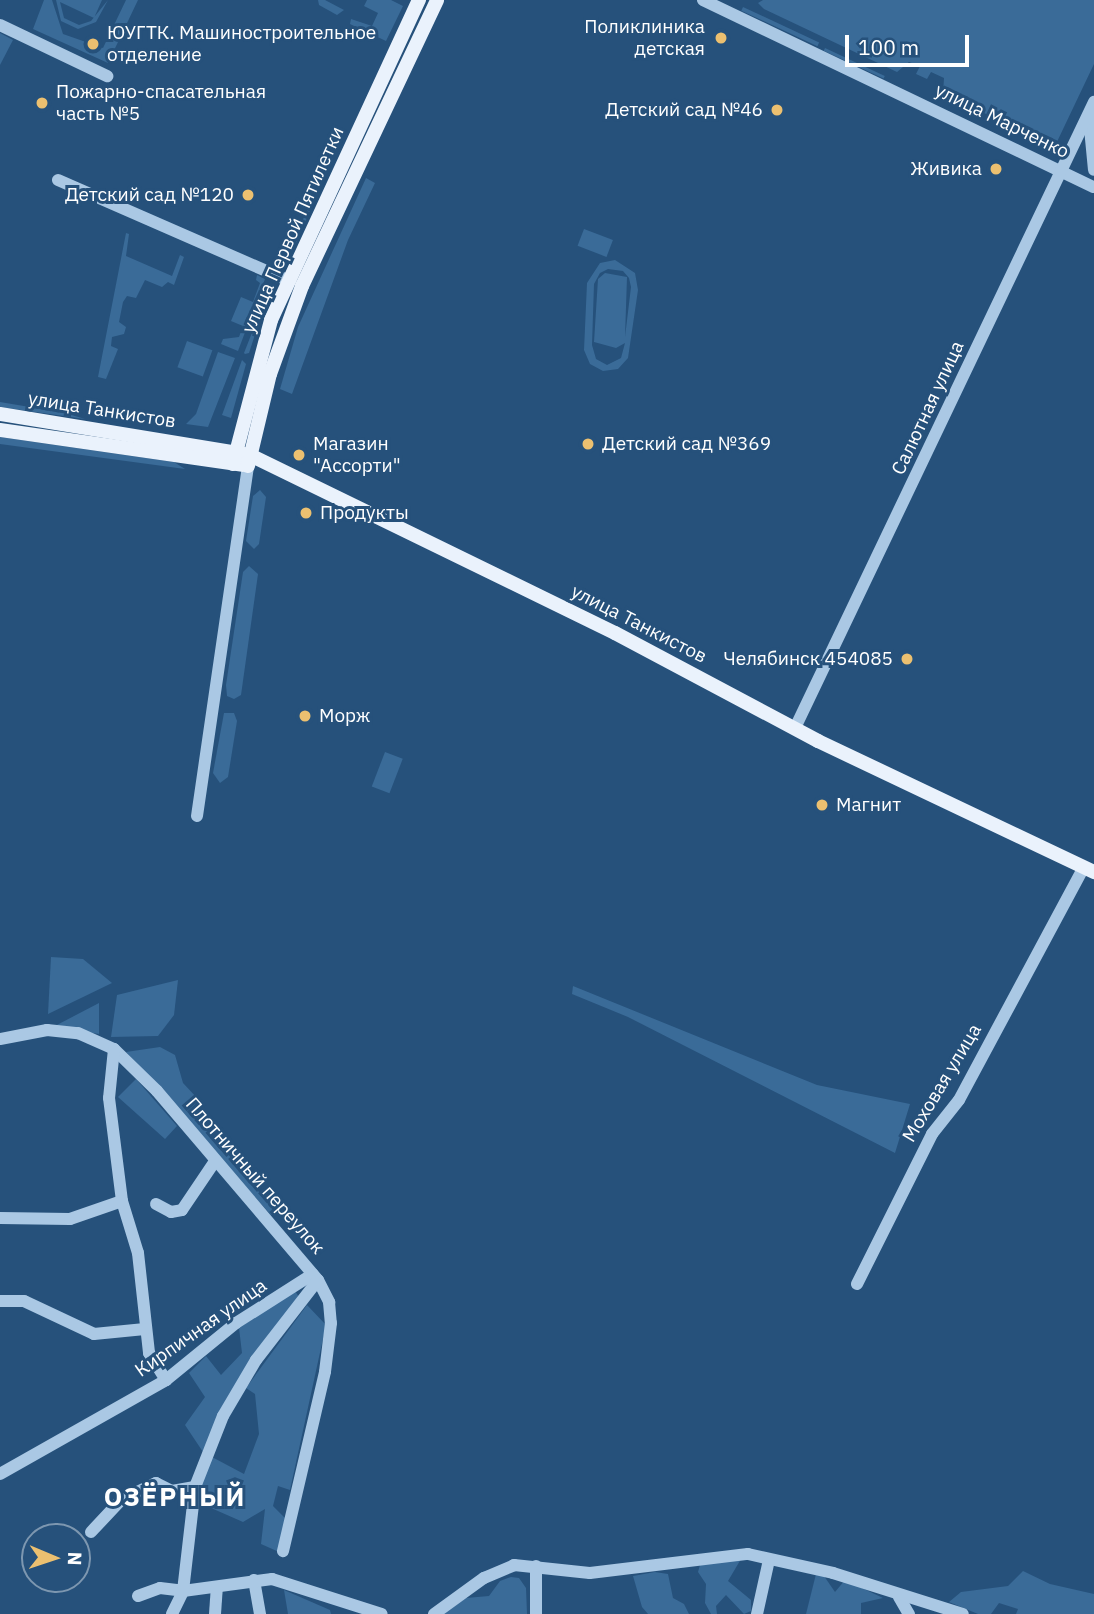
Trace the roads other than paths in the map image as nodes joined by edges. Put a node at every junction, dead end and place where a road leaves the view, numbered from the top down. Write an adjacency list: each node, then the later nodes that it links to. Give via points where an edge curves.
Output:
1 (419, 0): 11 (main road, улица Первой Пятилетки)
2 (437, 0): 15 (main road, улица Первой Пятилетки, via 302,286 270,374)
3 (703, 0): 8 (street, улица Марченко)
4 (0, 25): 5 (street)
5 (107, 76)
6 (1092, 107): 7 (street); 8 (street, Салютная улица)
7 (1094, 170)
8 (1061, 171): 10 (street, улица Марченко); 16 (street, Салютная улица)
9 (58, 180): 11 (street)
10 (1094, 187)
11 (287, 280): 14 (main road, улица Первой Пятилетки, via 257,361)
12 (0, 414): 14 (main road, улица Танкистов)
13 (0, 430): 14 (main road, улица Танкистов)
14 (234, 457): 15 (main road, улица Танкистов); 15 (street)
15 (248, 467): 16 (main road, улица Танкистов, via 277,472 615,633); 17 (street, улица Первой Пятилетки)
16 (795, 729): 18 (main road, улица Танкистов)
17 (197, 816)
18 (1089, 869): 26 (street, Моховая улица, via 959,1100 932,1134)
19 (0, 1039): 20 (street, Плотничный переулок, via 24,1031 78,1033)
20 (114, 1049): 21 (street, Плотничный переулок, via 157,1091); 22 (street, via 108,1098)
21 (215, 1161): 23 (street, via 182,1210 171,1212); 25 (street, Плотничный переулок)
22 (122, 1202): 24 (street, via 69,1219); 28 (street, via 138,1253)
23 (156, 1204)
24 (0, 1218)
25 (316, 1277): 29 (street, Кирпичная улица, via 236,1323); 31 (street, via 236,1393); 33 (street, Плотничный переулок, via 329,1302 328,1348)
26 (857, 1284)
27 (0, 1301): 28 (street, via 23,1301 94,1334)
28 (145, 1329): 29 (street, via 149,1353)
29 (166, 1380): 30 (street, Кирпичная улица)
30 (0, 1474)
31 (195, 1487): 32 (street, via 172,1492 156,1483 121,1500); 38 (street)
32 (91, 1532)
33 (283, 1551)
34 (769, 1560): 35 (street, via 748,1554 590,1573); 40 (street, via 833,1573); 47 (street)
35 (537, 1566): 45 (street, via 501,1568); 46 (street)
36 (254, 1580): 37 (street); 43 (street); 44 (street, via 280,1581)
37 (217, 1587): 38 (street); 42 (street)
38 (183, 1591): 39 (street, via 160,1588); 41 (street)
39 (138, 1596)
40 (900, 1597): 48 (street); 49 (street)
41 (172, 1614)
42 (215, 1614)
43 (260, 1614)
44 (382, 1614)
45 (434, 1614)
46 (536, 1614)
47 (757, 1614)
48 (909, 1614)
49 (963, 1614)

